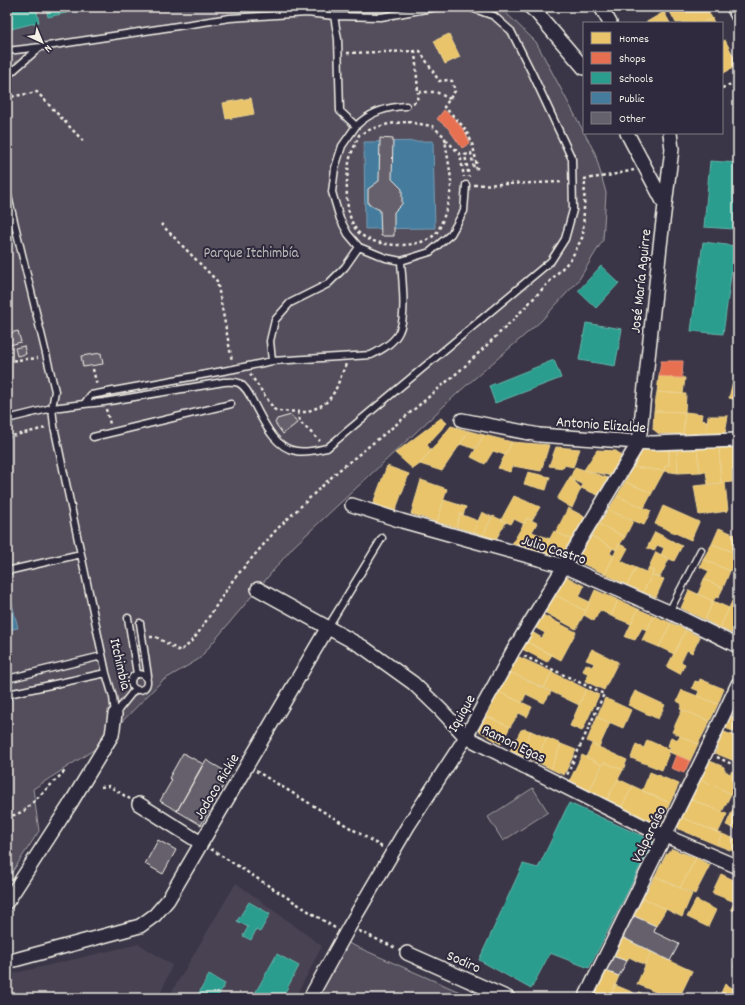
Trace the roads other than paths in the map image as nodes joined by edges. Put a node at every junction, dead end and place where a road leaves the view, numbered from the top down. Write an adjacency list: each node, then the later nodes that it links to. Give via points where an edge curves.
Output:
1 (437, 7): 6 (lane, via 381,17)
2 (469, 7): 23 (lane, via 494,16 511,31 534,74 572,159 573,210 565,239 551,261 327,448 296,451 283,446 270,432 246,388 233,382)
3 (601, 7): 8 (street)
4 (733, 7): 7 (street)
5 (531, 9): 11 (street)
6 (334, 16): 9 (lane, via 307,13 230,18); 14 (lane, via 340,111)
7 (738, 16)
8 (609, 22)
9 (41, 47): 10 (lane); 12 (lane)
10 (7, 51)
11 (583, 67)
12 (7, 76)
13 (406, 106): 14 (lane, via 377,111)
14 (356, 126): 20 (lane, via 342,146 335,168 332,192 340,219)
15 (628, 134): 19 (street)
16 (670, 134): 19 (street, José María Aguirre, via 672,149)
17 (469, 185): 21 (lane, via 464,212 451,234 430,252)
18 (7, 192): 25 (lane, Itchimbia, via 55,391)
19 (665, 205): 30 (street, José María Aguirre)
20 (359, 247): 21 (lane); 22 (lane, via 345,267 328,284 290,303 276,320 270,341)
21 (401, 261): 22 (lane, via 402,322 399,333 381,351 371,355)
22 (272, 361): 23 (lane, via 98,393 91,395)
23 (84, 404): 25 (lane)
24 (231, 404): 28 (lane)
25 (52, 408): 26 (lane); 34 (lane, Itchimbia)
26 (7, 419)
27 (462, 420): 30 (street, Antonio Elizalde, via 539,435)
28 (93, 436)
29 (738, 440): 30 (street, Antonio Elizalde)
30 (639, 442): 35 (street, Iquique)
31 (352, 505): 35 (street, Julio Castro)
32 (382, 538): 41 (lane, Jodoco Rickie)
33 (701, 550): 38 (lane)
34 (81, 554): 36 (lane); 43 (lane, Itchimbia)
35 (564, 566): 38 (street, Julio Castro); 52 (street, Iquique)
36 (7, 571)
37 (258, 589): 41 (street, Ramon Egas)
38 (669, 612): 42 (street, Julio Castro)
39 (128, 618): 45 (lane)
40 (140, 623): 46 (lane, via 148,676)
41 (328, 627): 52 (street, Ramon Egas, via 363,647 413,683); 55 (street, Jodoco Rickie)
42 (738, 646)
43 (102, 656): 44 (lane, Itchimbia); 47 (lane)
44 (106, 673): 50 (lane, via 13,693); 51 (lane, Itchimbia)
45 (137, 674): 46 (lane, via 143,674); 49 (lane, via 131,679)
46 (146, 678): 49 (lane, via 147,684 144,688)
47 (7, 679)
48 (738, 684): 54 (street, Valparaíso)
49 (134, 689): 51 (lane)
50 (7, 697)
51 (115, 714): 57 (street, Itchimbia, via 112,735)
52 (466, 737): 54 (street, Ramon Egas); 60 (street, Iquique, via 408,826)
53 (139, 804): 55 (street)
54 (665, 836): 56 (street, Ramon Egas); 62 (street, Valparaíso)
55 (201, 842): 59 (street, Jodoco Rickie, via 168,900 156,915 140,926)
56 (738, 867)
57 (7, 902)
58 (408, 953): 61 (street, Sodiro)
59 (7, 962)
60 (310, 998)
61 (508, 998)
62 (585, 998)

